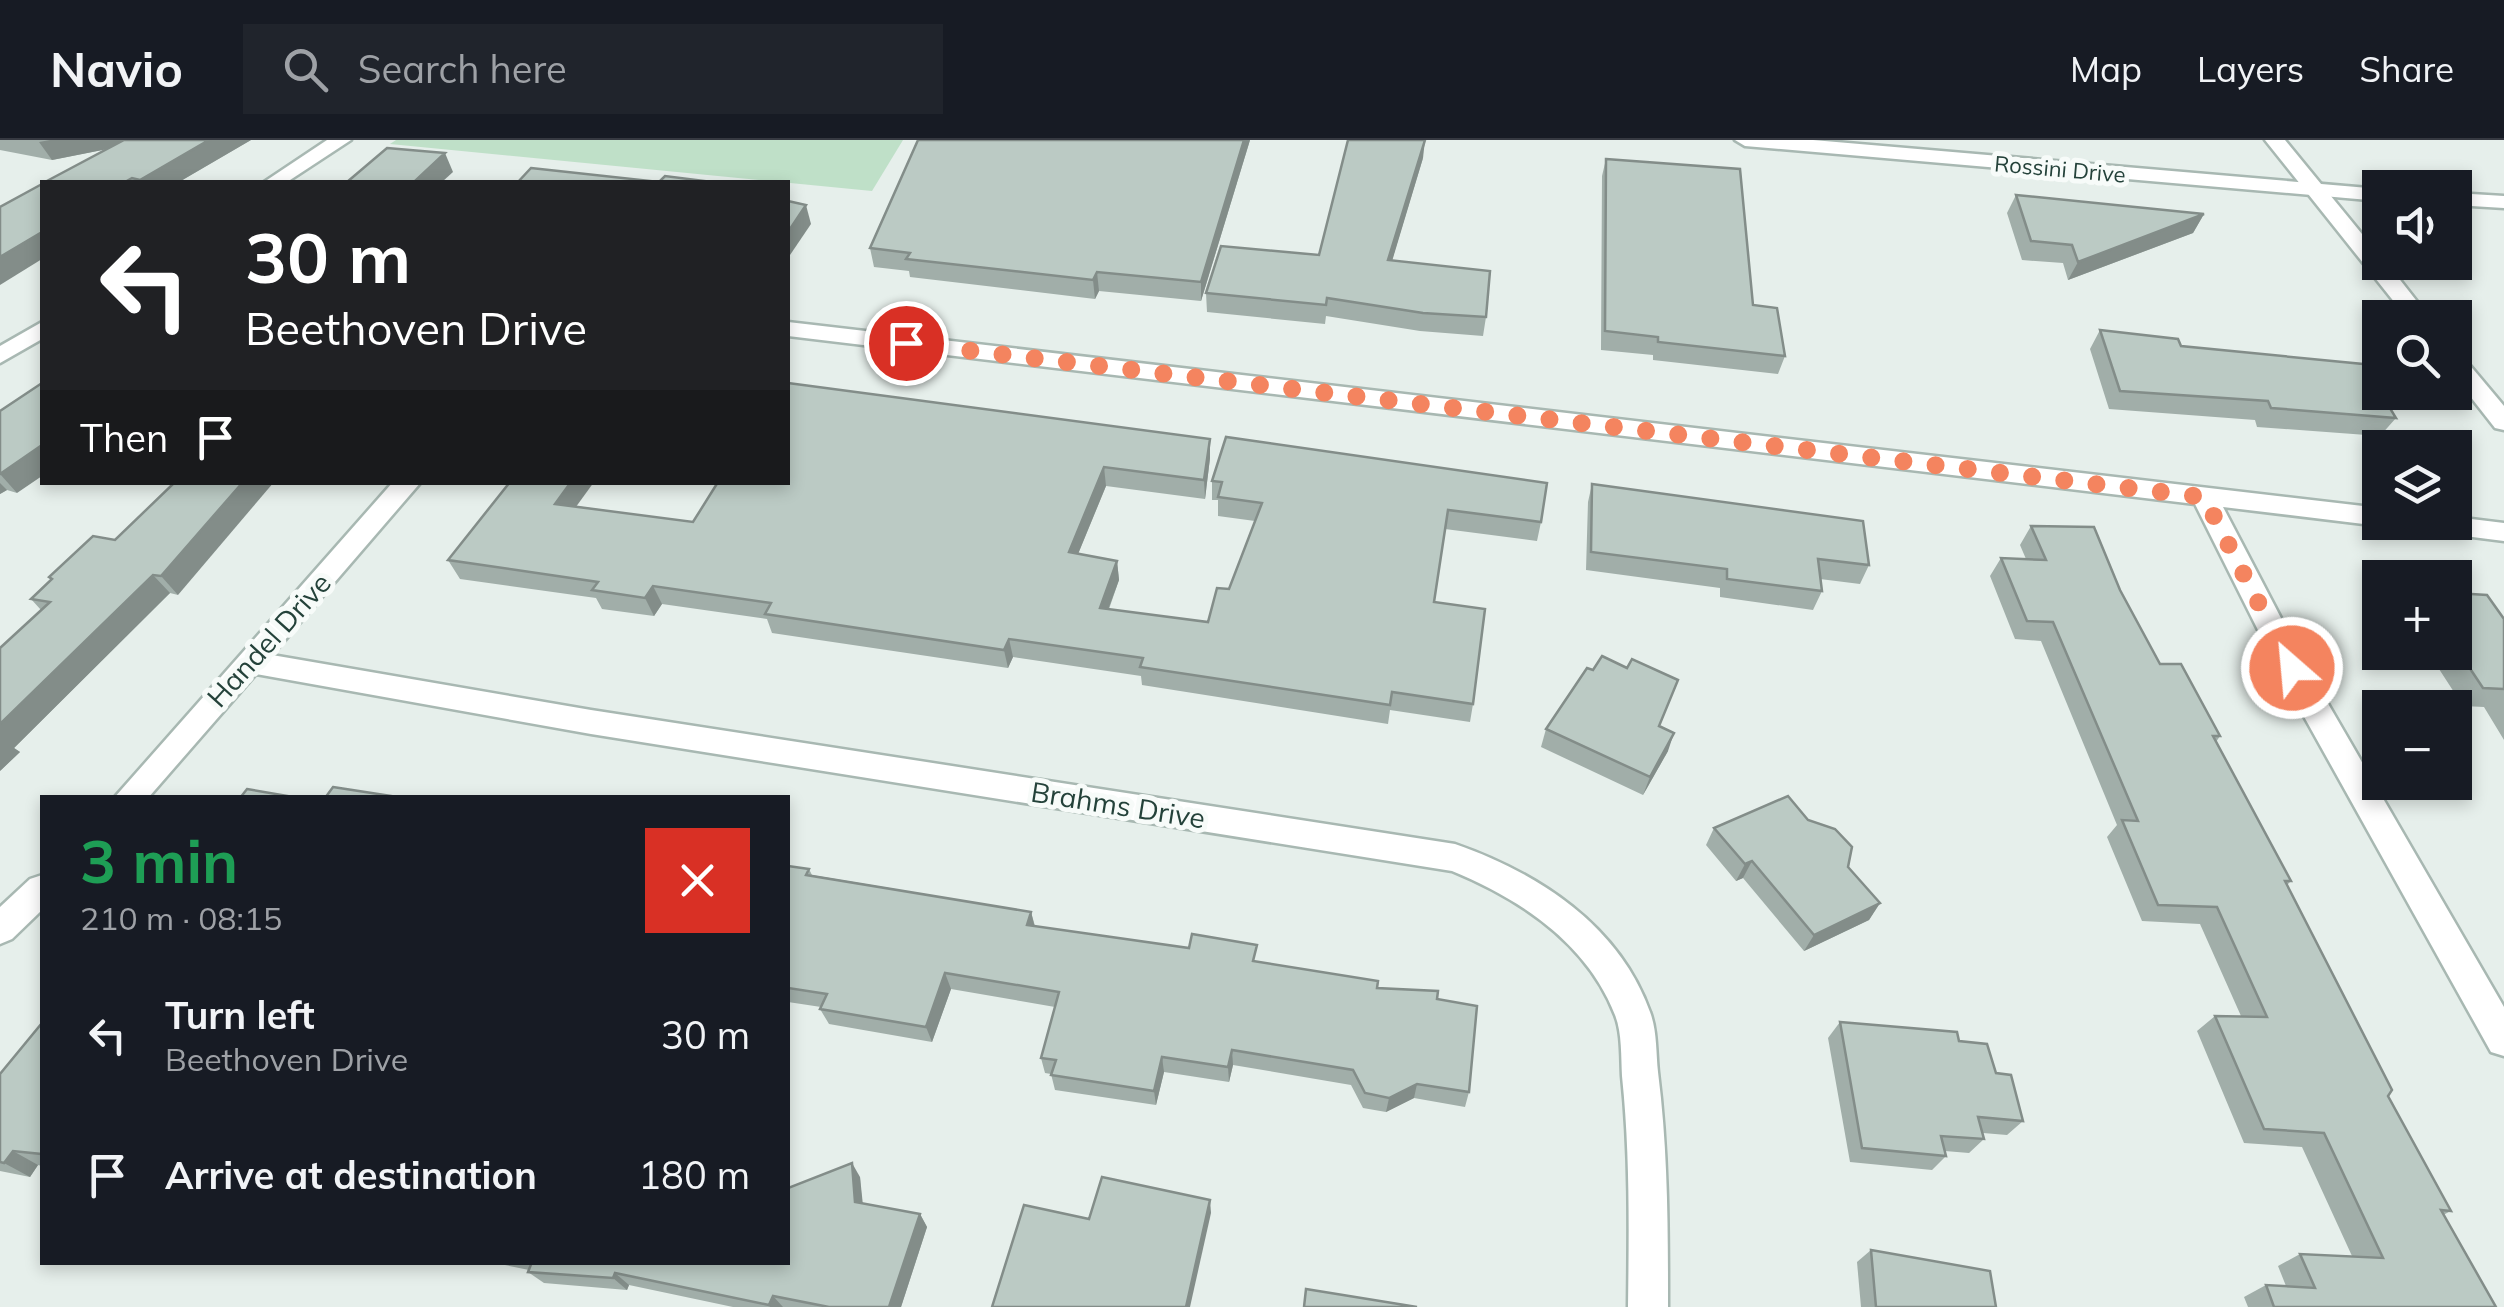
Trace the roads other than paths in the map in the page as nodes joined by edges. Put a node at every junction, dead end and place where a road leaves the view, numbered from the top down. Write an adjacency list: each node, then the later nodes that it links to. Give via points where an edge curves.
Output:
1 (341, 140): 4 (street)
2 (1745, 140): 5 (street, Rossini Drive)
3 (2276, 140): 5 (street)
4 (277, 180)
5 (2316, 191): 6 (street, Rossini Drive); 9 (street)
6 (2362, 194)
7 (2472, 200): 8 (street)
8 (2504, 202)
9 (2404, 300)
10 (790, 329): 16 (street)
11 (40, 330): 12 (street)
12 (0, 356)
13 (2472, 383): 14 (street)
14 (2504, 422)
15 (405, 485): 20 (street, Handel Drive)
16 (2204, 497): 17 (street); 24 (street, via 2292,668)
17 (2362, 515)
18 (2472, 528): 19 (street)
19 (2504, 532)
20 (250, 662): 21 (street, Handel Drive); 25 (street, Brahms Drive, via 1456,858 1512,881 1562,916 1604,961 1634,1015 1649,1154)
21 (132, 795)
22 (40, 891): 23 (street)
23 (0, 929)
24 (2504, 1040)
25 (1648, 1307)

